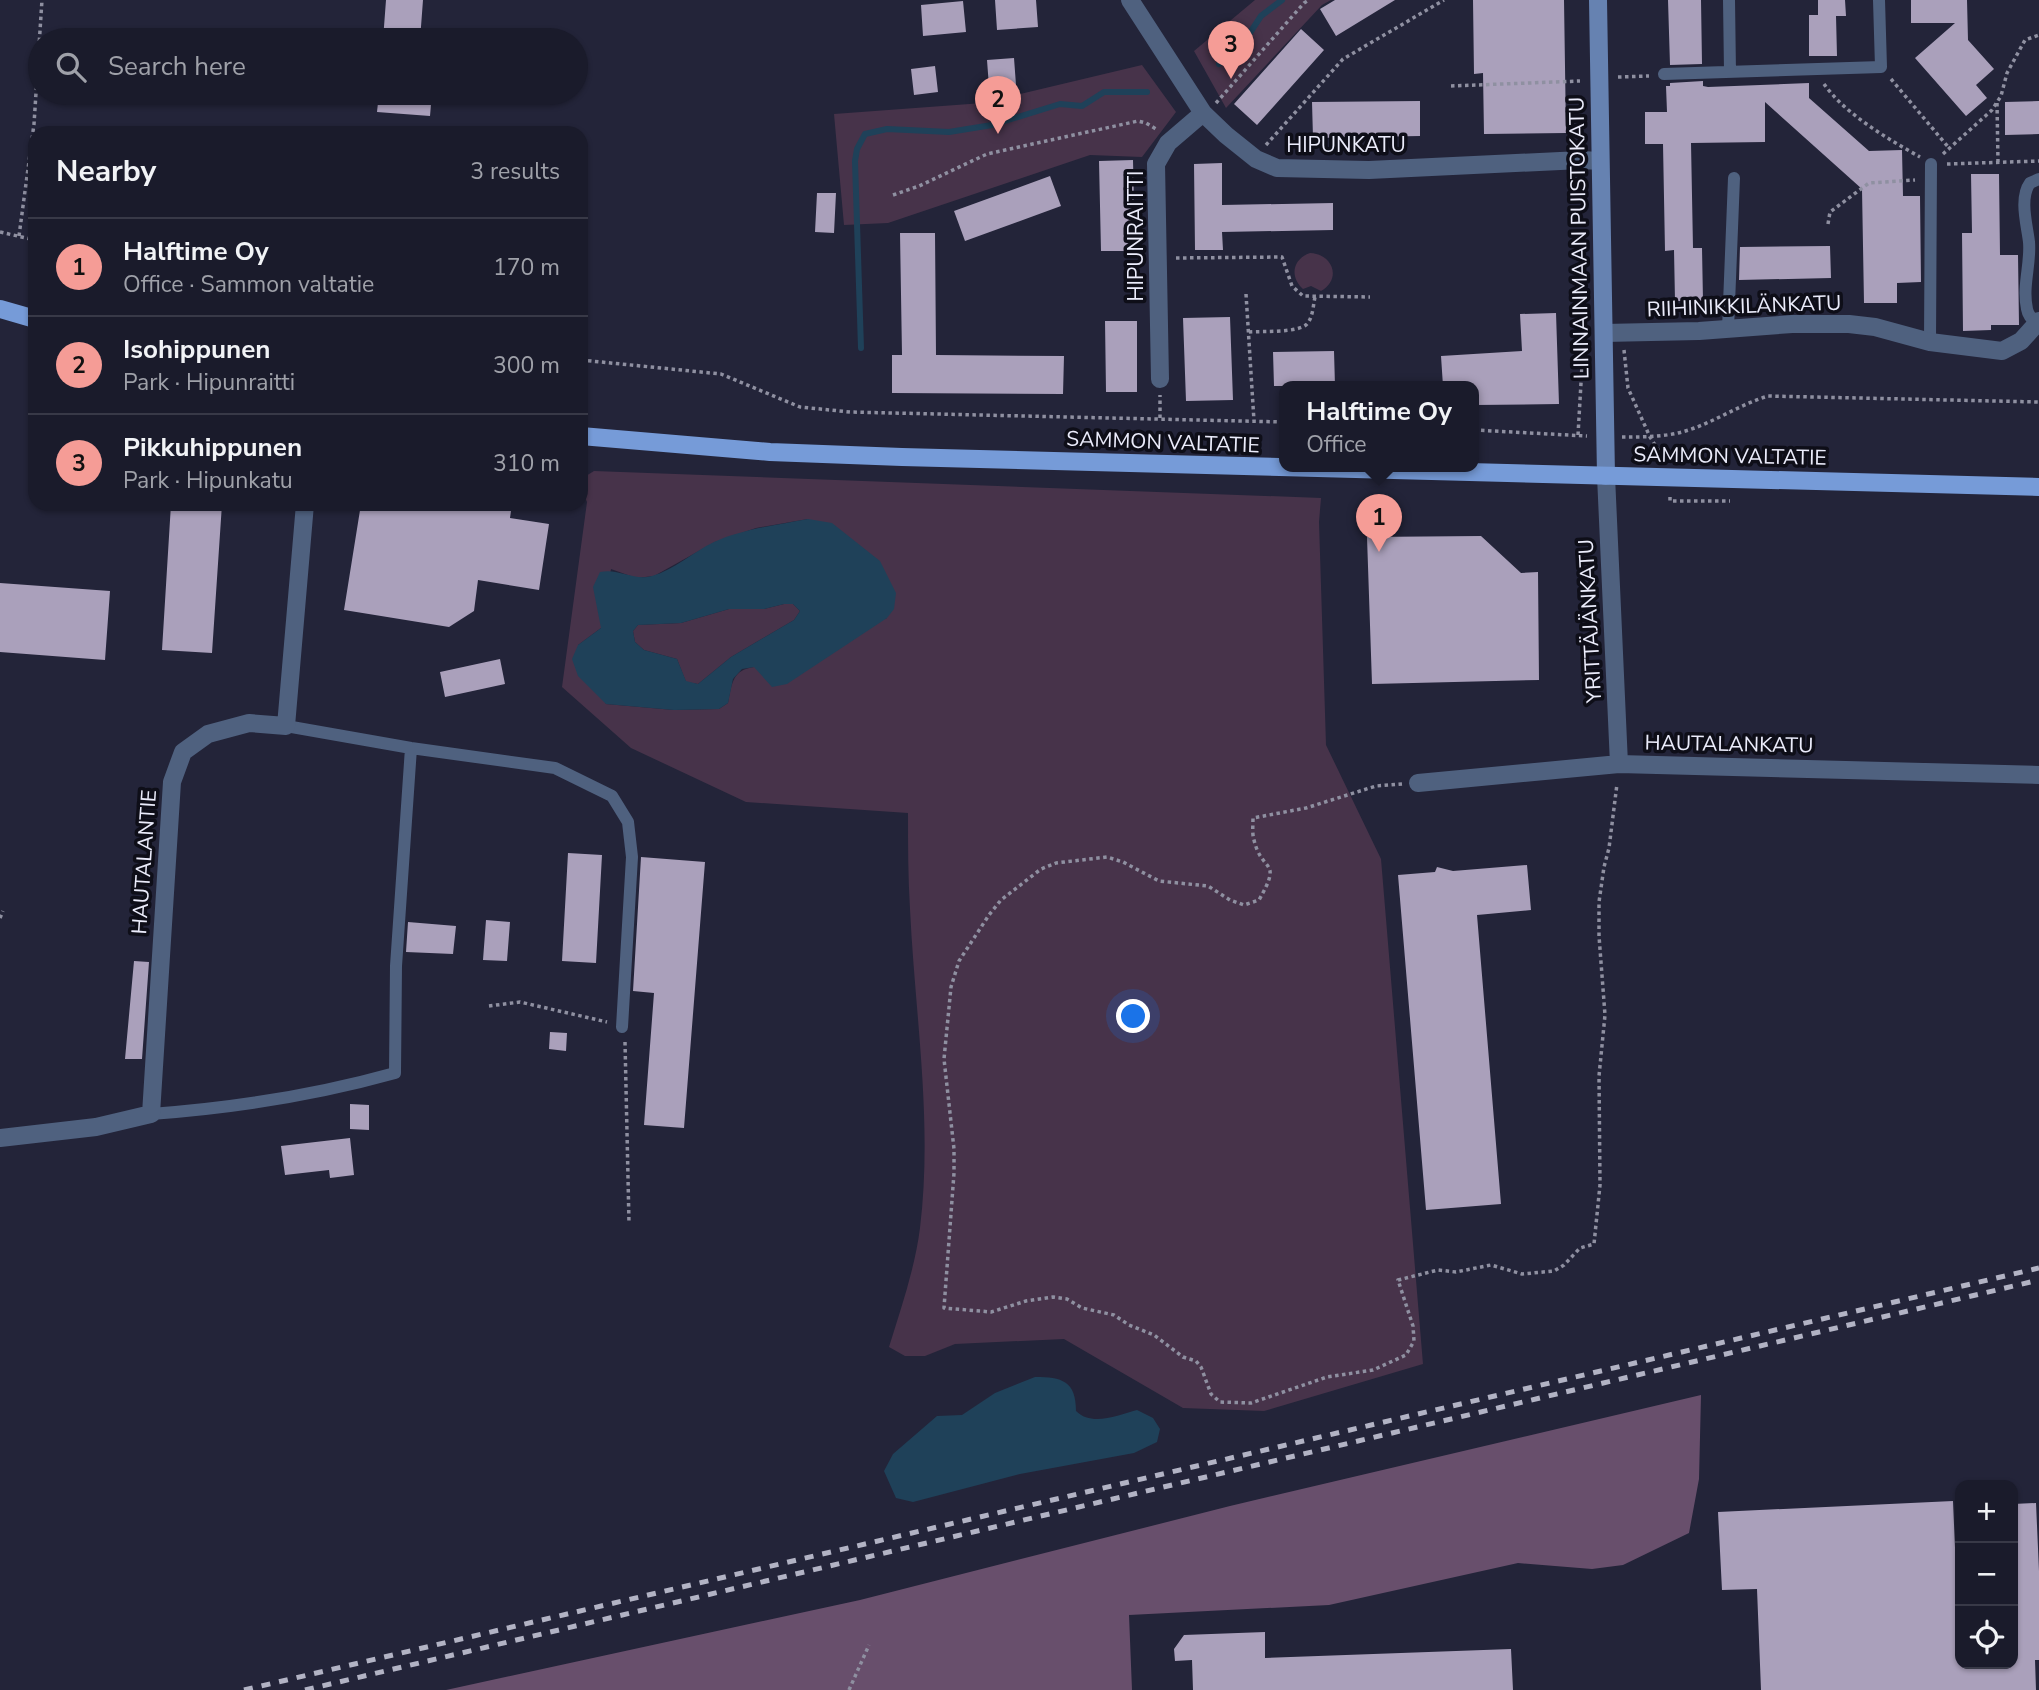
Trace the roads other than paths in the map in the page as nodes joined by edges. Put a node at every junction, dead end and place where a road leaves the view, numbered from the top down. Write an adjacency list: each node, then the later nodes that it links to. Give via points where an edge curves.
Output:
1 (1130, 0): 7 (street, HIPUNKATU)
2 (1598, 0): 8 (street, LINNAINMAAN PUISTOKATU)
3 (1729, 0): 5 (lane)
4 (1879, 0): 5 (lane, via 1881,66)
5 (1730, 72): 6 (lane)
6 (1664, 74)
7 (1203, 113): 8 (street, HIPUNKATU, via 1256,159 1277,169); 18 (street, HIPUNRAITTI, via 1168,143 1156,164)
8 (1600, 161): 16 (street, LINNAINMAAN PUISTOKATU)
9 (1931, 164): 17 (lane)
10 (1734, 178): 15 (lane)
11 (2039, 179): 14 (lane, via 2030,183 2025,193 2026,305)
12 (0, 309): 13 (main road)
13 (28, 316)
14 (2037, 322): 17 (street, RIIHINIKKILÄNKATU, via 2021,341 2002,351)
15 (1728, 329): 16 (street, RIIHINIKKILÄNKATU); 17 (street, RIIHINIKKILÄNKATU, via 1849,324)
16 (1604, 332): 22 (street, LINNAINMAAN PUISTOKATU)
17 (1930, 342)
18 (1160, 379)
19 (588, 437): 20 (main road, SAMMON VALTATIE, via 756,451)
20 (1279, 467)
21 (1466, 472): 22 (main road, SAMMON VALTATIE)
22 (1606, 476): 23 (main road, SAMMON VALTATIE); 27 (street, YRITTÄJÄNKATU)
23 (2039, 486)
24 (304, 511): 25 (street)
25 (286, 726): 26 (lane); 31 (street, HAUTALANTIE, via 249,723 208,734 183,752 172,782)
26 (411, 748): 30 (lane, via 555,768 612,796 628,822 632,857); 31 (lane, via 396,967 395,1073 294,1095)
27 (1619, 764): 28 (street, HAUTALANKATU); 29 (street, HAUTALANKATU)
28 (2039, 775)
29 (1418, 783)
30 (622, 1027)
31 (151, 1114): 32 (street, via 96,1127)
32 (0, 1138)

